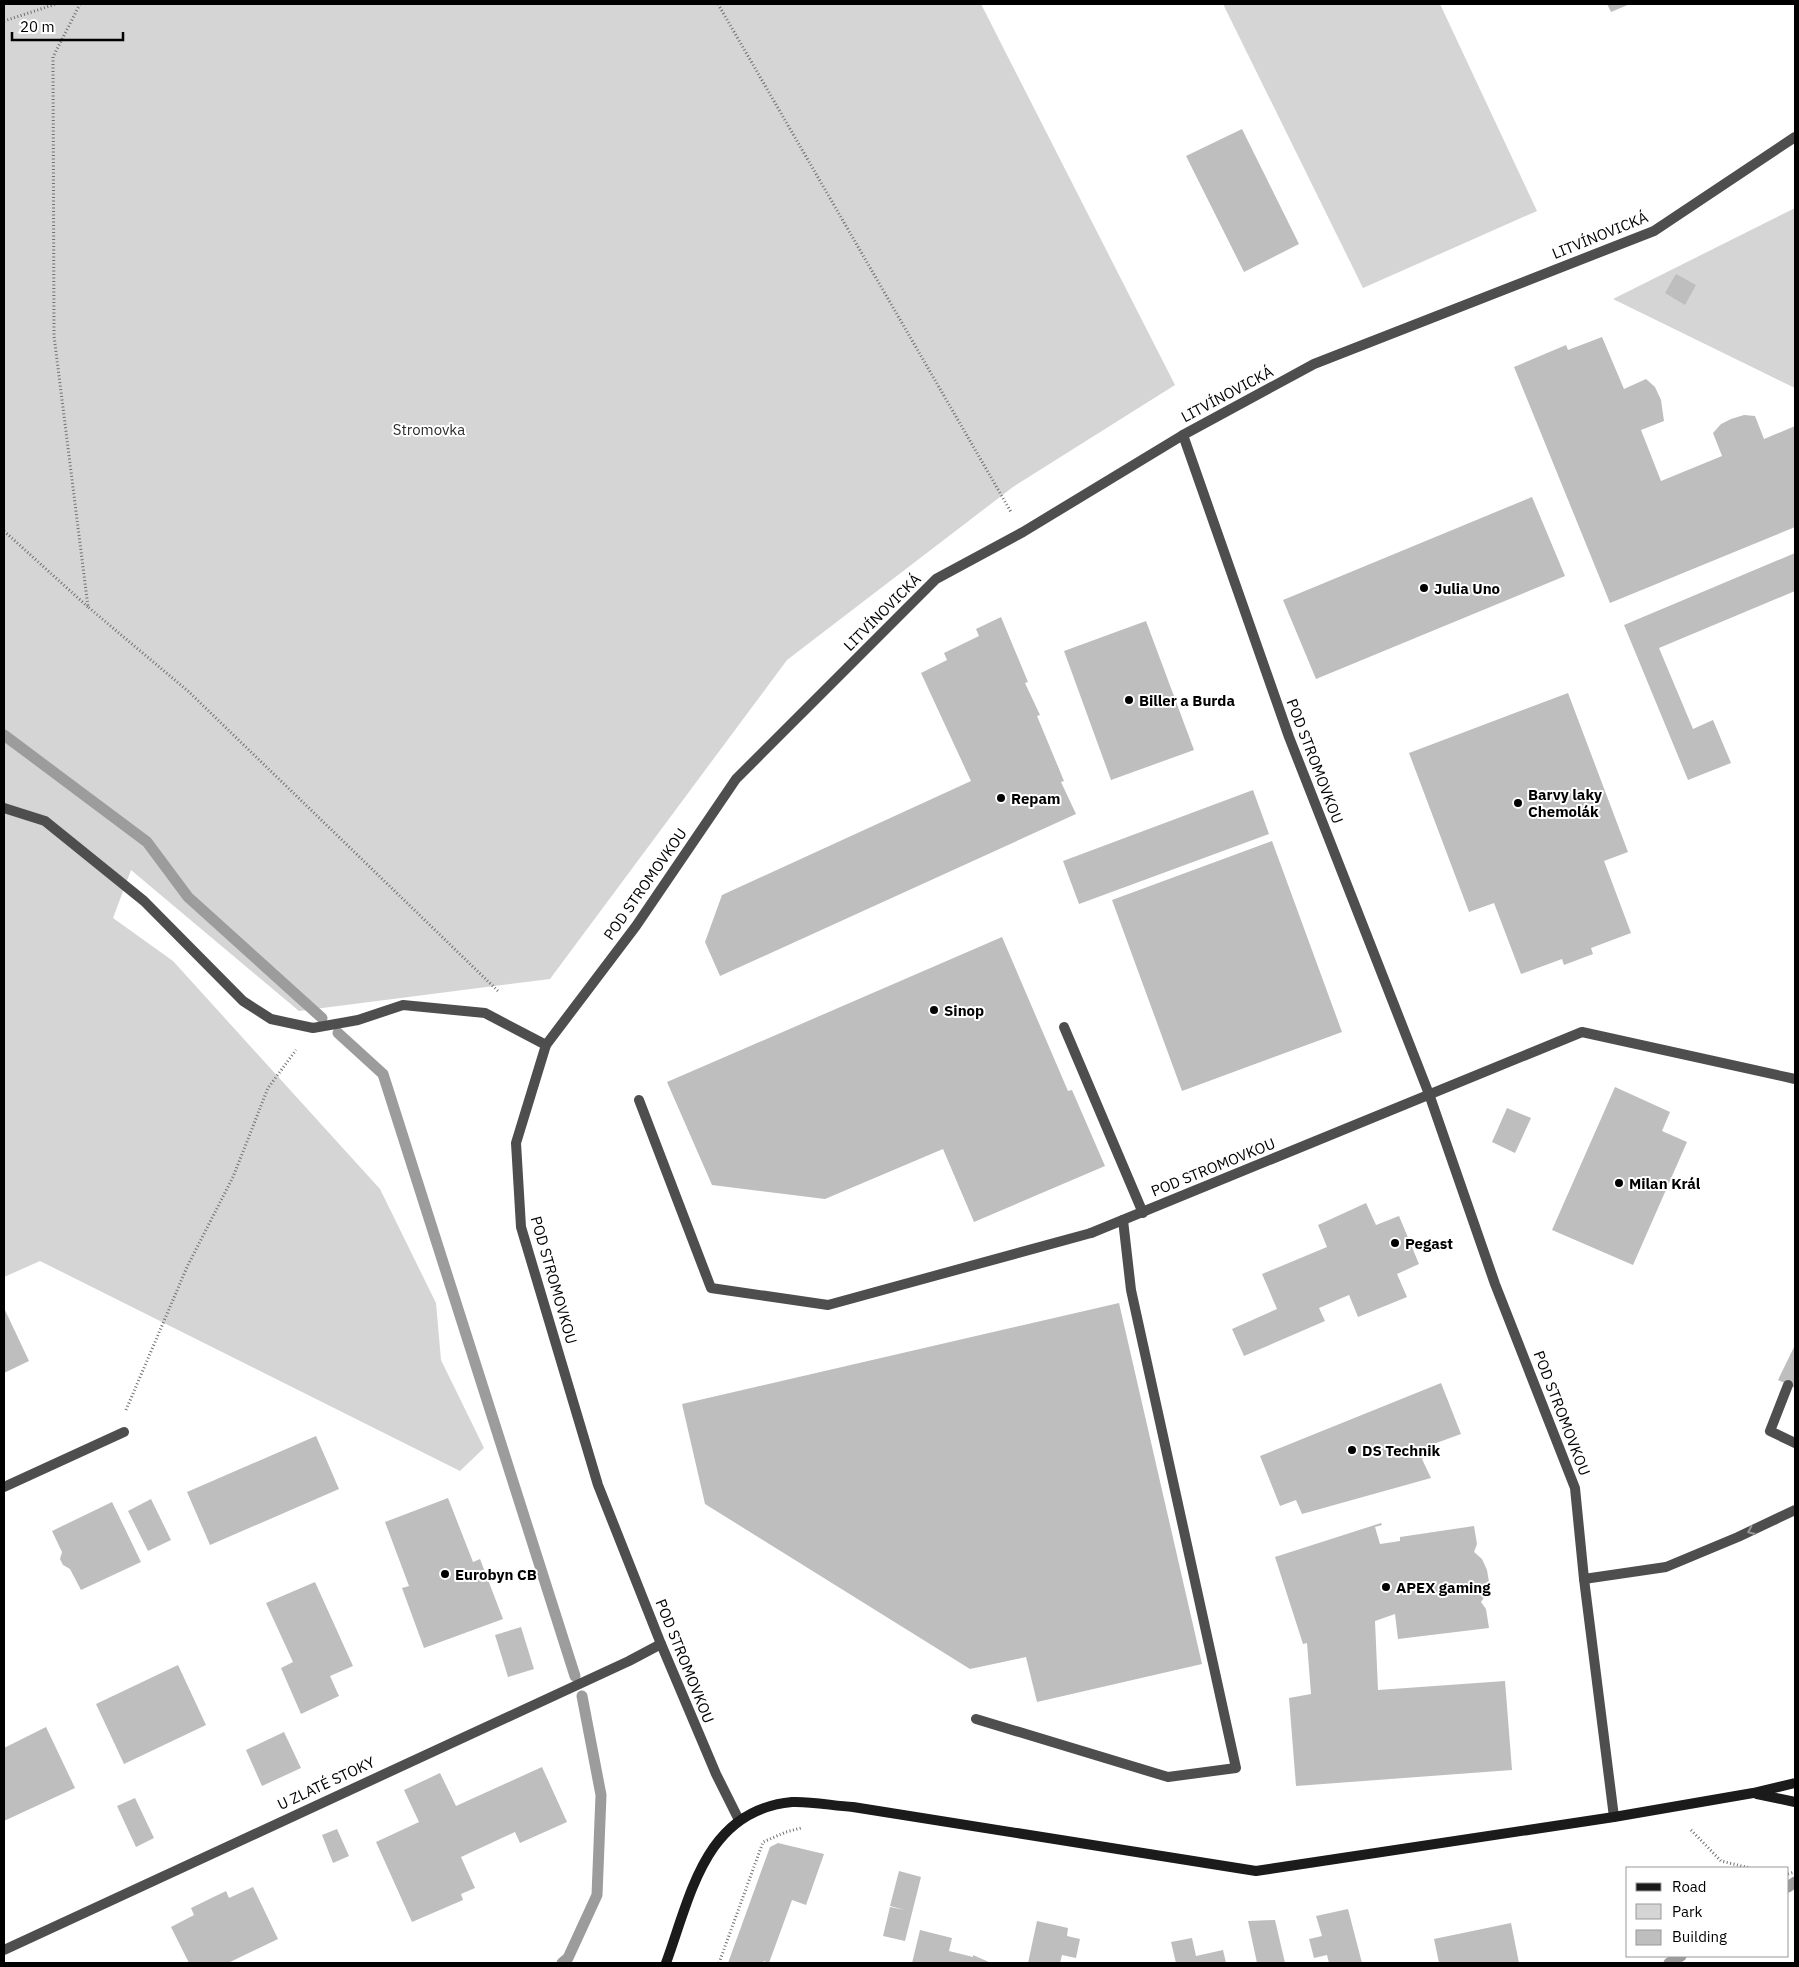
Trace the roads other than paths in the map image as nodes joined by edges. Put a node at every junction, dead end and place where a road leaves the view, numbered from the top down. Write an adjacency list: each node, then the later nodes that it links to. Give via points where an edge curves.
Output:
1 (1795, 137): 2 (street, LITVÍNOVICKÁ, via 1654,231 1314,364)
2 (1183, 435): 3 (street, LITVÍNOVICKÁ, via 1023,532 936,579); 8 (street, POD STROMOVKOU, via 1289,736)
3 (736, 779): 6 (street, POD STROMOVKOU, via 636,926)
4 (4, 808): 6 (street, via 45,821 136,895 243,1001 271,1020 313,1028 358,1020 403,1005 486,1013)
5 (1064, 1027): 10 (street)
6 (546, 1045): 18 (street, POD STROMOVKOU, via 516,1143 521,1227 598,1485)
7 (1795, 1079): 8 (street, POD STROMOVKOU, via 1582,1032)
8 (1428, 1094): 10 (street, POD STROMOVKOU); 17 (street, POD STROMOVKOU, via 1495,1284 1576,1488)
9 (639, 1100): 11 (street, POD STROMOVKOU, via 711,1288 828,1305 1091,1233)
10 (1143, 1212): 11 (street, POD STROMOVKOU)
11 (1123, 1220): 19 (street, via 1131,1290 1236,1768 1168,1777)
12 (1788, 1385): 14 (street, via 1770,1430)
13 (124, 1432): 15 (street)
14 (1795, 1442)
15 (4, 1487)
16 (1795, 1510): 17 (street, one-way to 17, via 1738,1538 1666,1567)
17 (1584, 1579): 23 (street, POD STROMOVKOU)
18 (661, 1644): 24 (street, POD STROMOVKOU); 25 (street, U ZLATÉ STOKY)
19 (976, 1719)
20 (1795, 1783): 21 (street)
21 (1753, 1793): 22 (street); 23 (street)
22 (1795, 1802)
23 (1614, 1817): 24 (street, via 1256,1871 853,1807 793,1802 764,1807)
24 (739, 1820): 26 (street, via 718,1838 704,1860)
25 (4, 1950)
26 (666, 1963)

